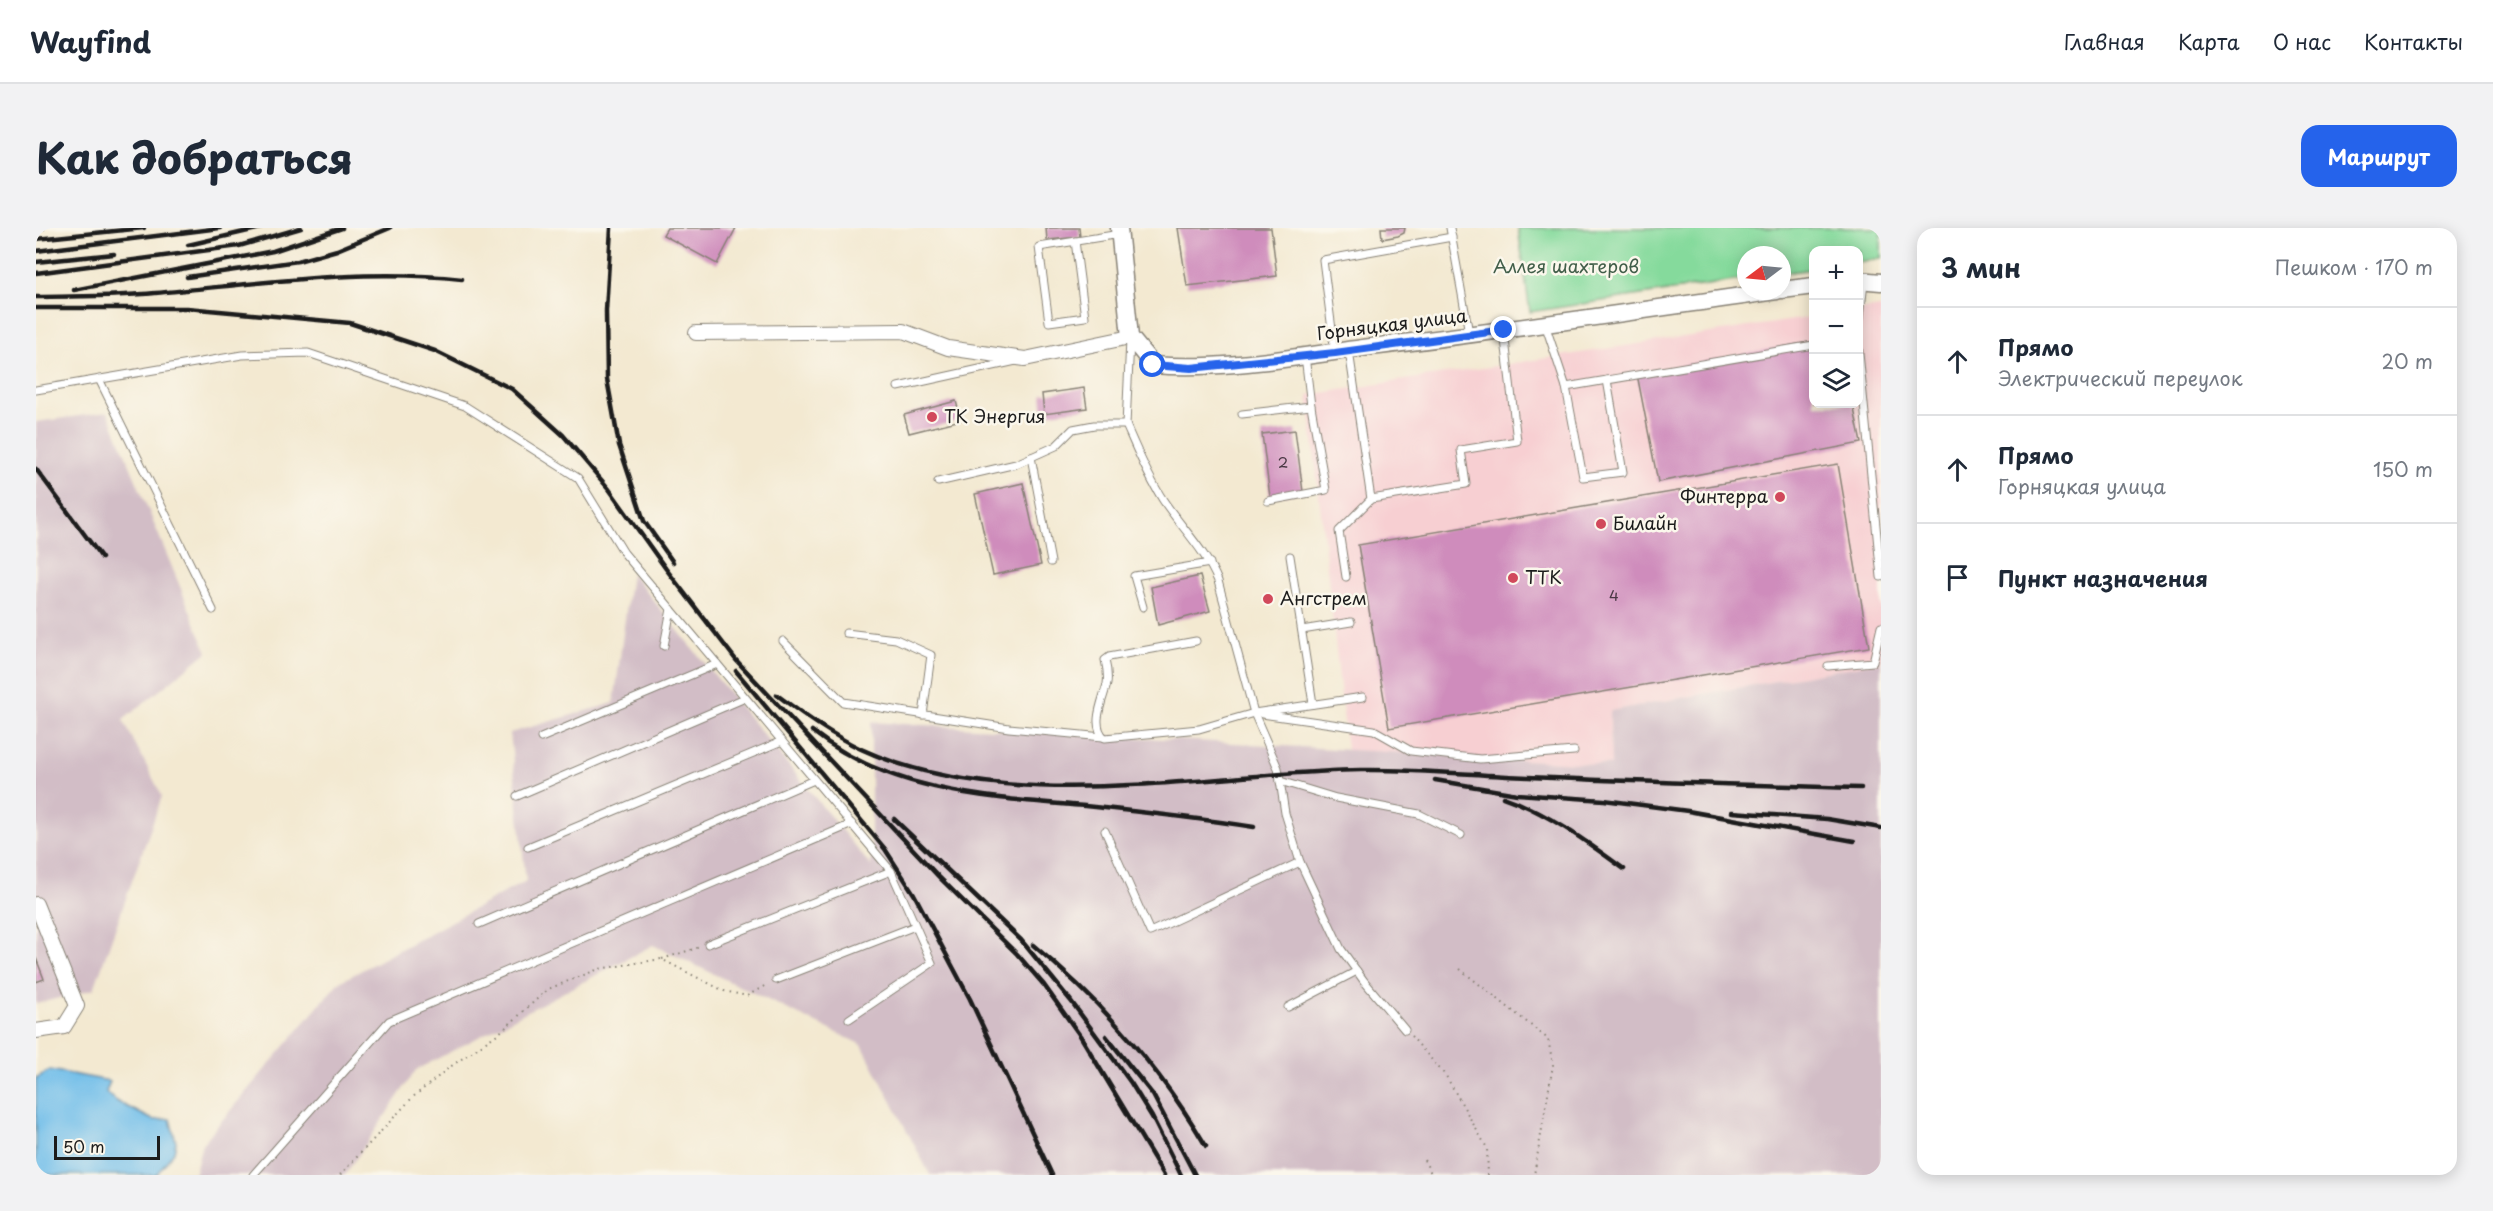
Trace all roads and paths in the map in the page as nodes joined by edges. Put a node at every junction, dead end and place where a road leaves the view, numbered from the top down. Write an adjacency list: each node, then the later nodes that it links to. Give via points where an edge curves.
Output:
1 (1450, 228): 3 (lane)
2 (1120, 231): 4 (lane); 14 (street)
3 (1452, 237): 13 (lane); 16 (lane, via 1323,260)
4 (1075, 241): 4 (lane, via 1039,247 1049,321 1085,317)
5 (1868, 281): 9 (lane)
6 (1809, 287): 7 (street)
7 (1791, 289)
8 (1737, 297): 10 (street, Горняцкая улица)
9 (1863, 307)
10 (1545, 324): 11 (street, Горняцкая улица); 23 (lane)
11 (1504, 330): 13 (street, Горняцкая улица); 32 (lane, via 1517,441 1461,450 1466,484)
12 (696, 333): 19 (street, via 903,331 948,348)
13 (1470, 336): 16 (street, Горняцкая улица)
14 (1130, 337): 18 (street, Горняцкая улица, via 1153,365 1191,368); 19 (street); 27 (lane)
15 (1809, 346): 21 (lane)
16 (1342, 352): 18 (street, Горняцкая улица); 32 (lane)
17 (1859, 354): 31 (lane)
18 (1305, 356): 25 (lane)
19 (1025, 359): 22 (lane)
20 (99, 379): 24 (lane); 40 (lane, via 243,355 308,352 465,406 578,478 624,553); 41 (lane)
21 (1607, 380): 23 (lane); 23 (lane, via 1623,472 1583,477)
22 (898, 387)
23 (1566, 387)
24 (36, 390)
25 (1311, 406): 26 (lane); 33 (lane, via 1326,490)
26 (1242, 414)
27 (1126, 425): 28 (lane, via 1072,429 1056,446); 36 (lane, via 1163,500)
28 (1031, 457): 29 (lane); 35 (lane)
29 (938, 482)
30 (1881, 493): 31 (lane)
31 (1873, 496): 38 (lane)
32 (1371, 499): 37 (lane, via 1339,531)
33 (1268, 501)
34 (1290, 556): 44 (lane)
35 (1051, 562)
36 (1210, 563): 39 (lane, via 1134,576); 54 (lane)
37 (1346, 577)
38 (1881, 577)
39 (1143, 607)
40 (671, 609): 48 (lane); 49 (lane)
41 (213, 610)
42 (1351, 622): 44 (lane)
43 (1881, 627): 50 (lane, via 1873,662)
44 (1302, 630): 53 (lane)
45 (846, 633): 55 (lane, via 896,639 930,655)
46 (783, 641): 55 (lane, via 843,702)
47 (1196, 641): 57 (lane, via 1105,660 1107,682 1097,725)
48 (664, 646)
49 (717, 664): 52 (lane); 56 (lane)
50 (1828, 666)
51 (1363, 697): 53 (lane)
52 (745, 698): 58 (lane); 62 (lane)
53 (1313, 704): 54 (lane)
54 (1254, 713): 57 (lane, via 1199,729); 59 (lane, via 1374,730 1411,751 1480,759); 61 (lane)
55 (923, 715): 57 (lane)
56 (541, 738)
57 (1106, 738)
58 (782, 741): 60 (lane); 66 (lane)
59 (1574, 751)
60 (814, 780): 63 (lane); 70 (lane)
61 (1280, 781): 65 (lane, via 1336,798 1419,814); 67 (lane)
62 (517, 796)
63 (852, 824): 68 (lane); 82 (lane, via 389,1021)
64 (1106, 831): 67 (lane, via 1149,932)
65 (1461, 835)
66 (528, 847)
67 (1300, 862): 75 (lane, via 1341,949)
68 (891, 871): 71 (lane); 72 (lane)
69 (36, 904): 80 (street, via 77,1006 64,1027)
70 (479, 924)
71 (915, 926): 76 (lane); 78 (lane, via 932,963)
72 (708, 944): 73 (path)
73 (661, 960): 76 (path, via 724,992 747,996); 83 (path, via 599,969 548,989 503,1030 413,1097)
74 (1460, 969): 86 (path, via 1548,1039 1553,1065)
75 (1357, 971): 77 (lane); 79 (lane)
76 (776, 980)
77 (1288, 1007)
78 (849, 1019)
79 (1405, 1030): 85 (path, via 1446,1076 1487,1148)
80 (36, 1031)
81 (1424, 1160): 84 (path)
82 (253, 1175)
83 (340, 1175)
84 (1432, 1175)
85 (1488, 1175)
86 (1534, 1175)

